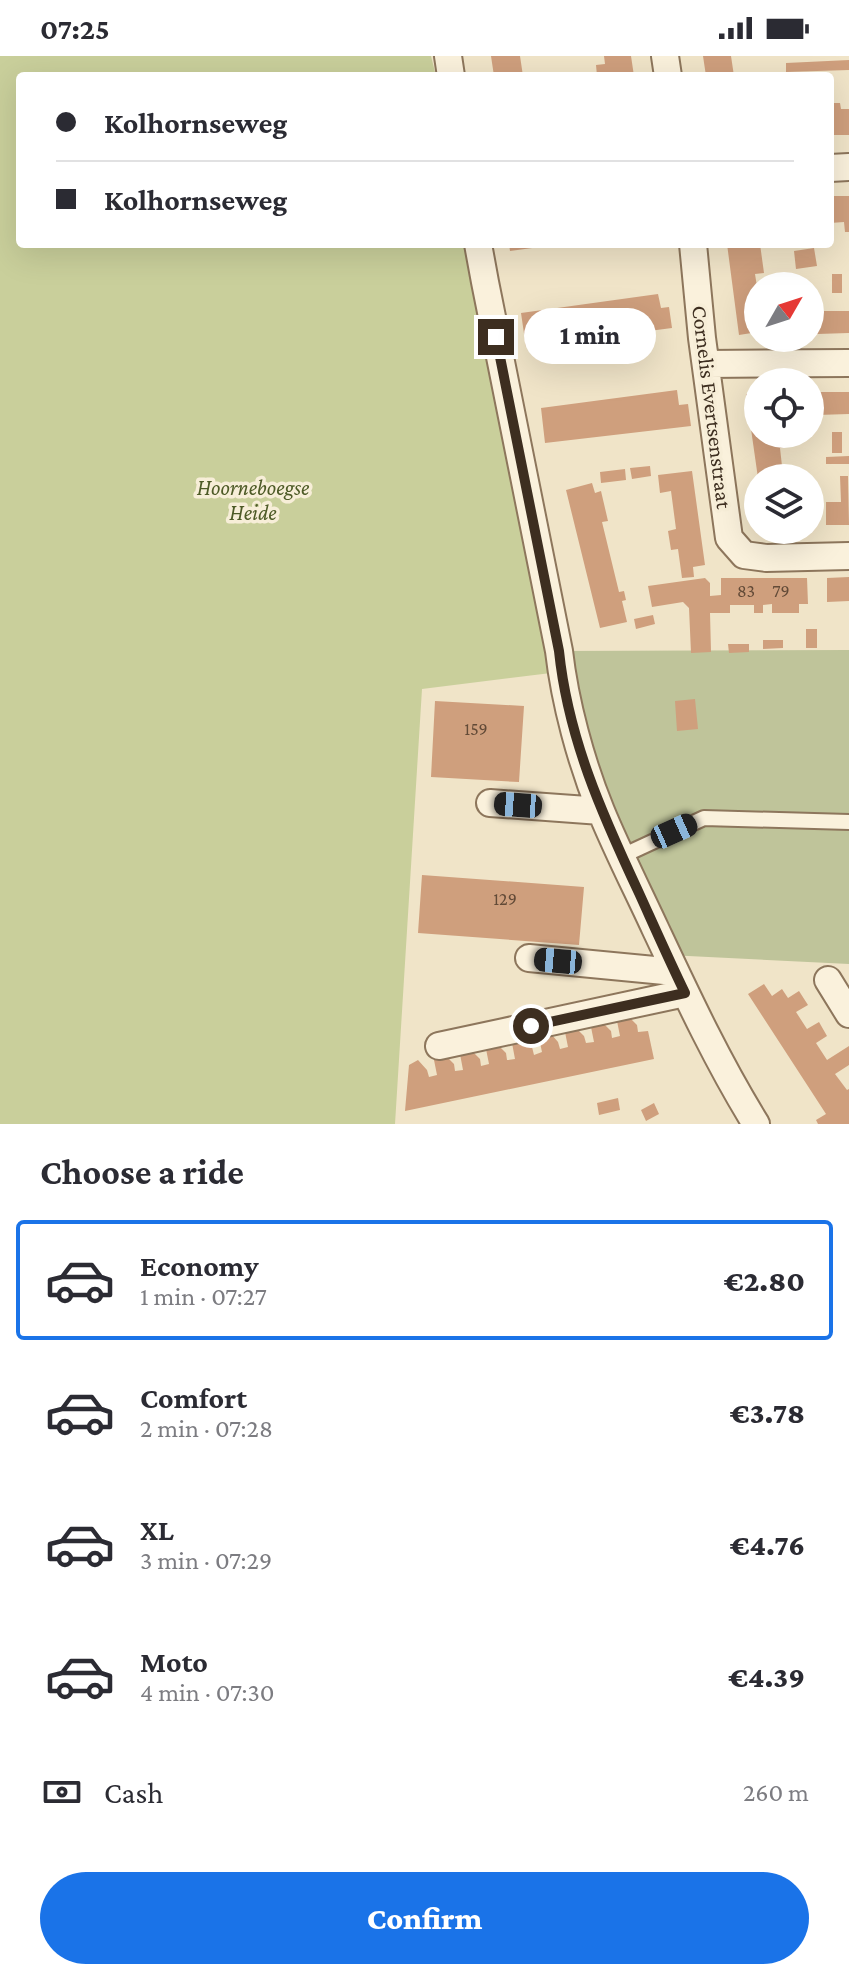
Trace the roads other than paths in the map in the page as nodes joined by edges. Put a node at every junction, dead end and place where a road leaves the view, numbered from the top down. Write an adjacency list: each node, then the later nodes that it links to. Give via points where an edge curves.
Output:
1 (479, 248): 7 (street, via 562,680)
2 (693, 248): 4 (street, Cornelis Evertsenstraat)
3 (849, 363): 4 (street)
4 (706, 364): 5 (street, Cornelis Evertsenstraat, via 729,538 744,555)
5 (849, 556)
6 (490, 803): 7 (street)
7 (601, 811): 9 (street)
8 (849, 822): 9 (lane, via 704,818)
9 (622, 856): 12 (street)
10 (529, 958): 12 (street)
11 (828, 980): 13 (street)
12 (680, 982): 14 (street); 15 (street)
13 (849, 1014)
14 (439, 1046)
15 (756, 1124)

